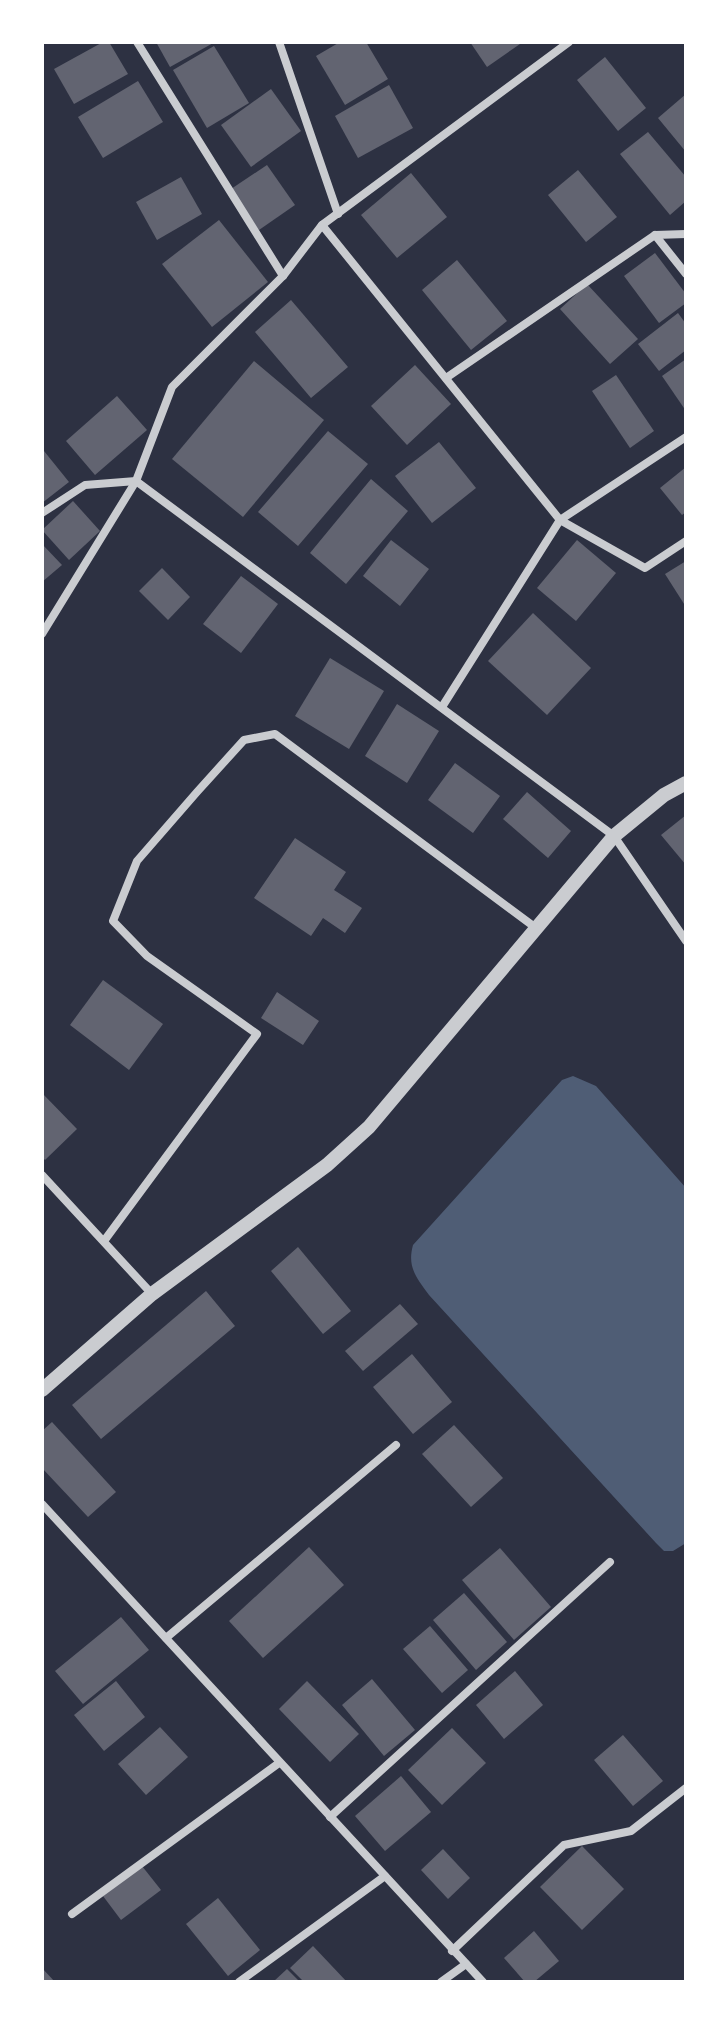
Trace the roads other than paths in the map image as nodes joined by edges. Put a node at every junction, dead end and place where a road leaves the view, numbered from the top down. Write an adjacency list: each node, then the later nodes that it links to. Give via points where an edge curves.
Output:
1 (137, 42): 9 (street)
2 (279, 42): 4 (street)
3 (569, 42): 4 (street)
4 (338, 214): 5 (street)
5 (322, 225): 9 (street); 10 (street)
6 (686, 234): 7 (street)
7 (655, 235): 8 (street); 10 (street)
8 (686, 274)
9 (283, 276): 12 (street, via 172,387)
10 (446, 378): 14 (street)
11 (686, 437): 14 (street)
12 (136, 481): 13 (street, via 85,485); 16 (street); 17 (street)
13 (42, 513)
14 (560, 520): 15 (street, via 645,568); 17 (street)
15 (686, 541)
16 (42, 634)
17 (442, 707): 19 (street)
18 (686, 783): 19 (street)
19 (614, 836): 20 (street); 21 (street)
20 (536, 928): 23 (street, via 275,734 244,740 137,861 113,921 147,956 257,1034); 24 (street, via 369,1127 327,1165)
21 (686, 941)
22 (42, 1175): 23 (street)
23 (104, 1241): 24 (street)
24 (152, 1294): 25 (street)
25 (42, 1390)
26 (396, 1445): 29 (street)
27 (42, 1504): 29 (street)
28 (610, 1562): 32 (street)
29 (166, 1638): 30 (street)
30 (279, 1763): 32 (street); 34 (street)
31 (686, 1788): 35 (street, via 631,1831 564,1845)
32 (330, 1817): 33 (street)
33 (385, 1876): 35 (street); 37 (street)
34 (72, 1914)
35 (452, 1951): 36 (street)
36 (466, 1964): 38 (street); 39 (street)
37 (239, 1982)
38 (441, 1982)
39 (483, 1982)

